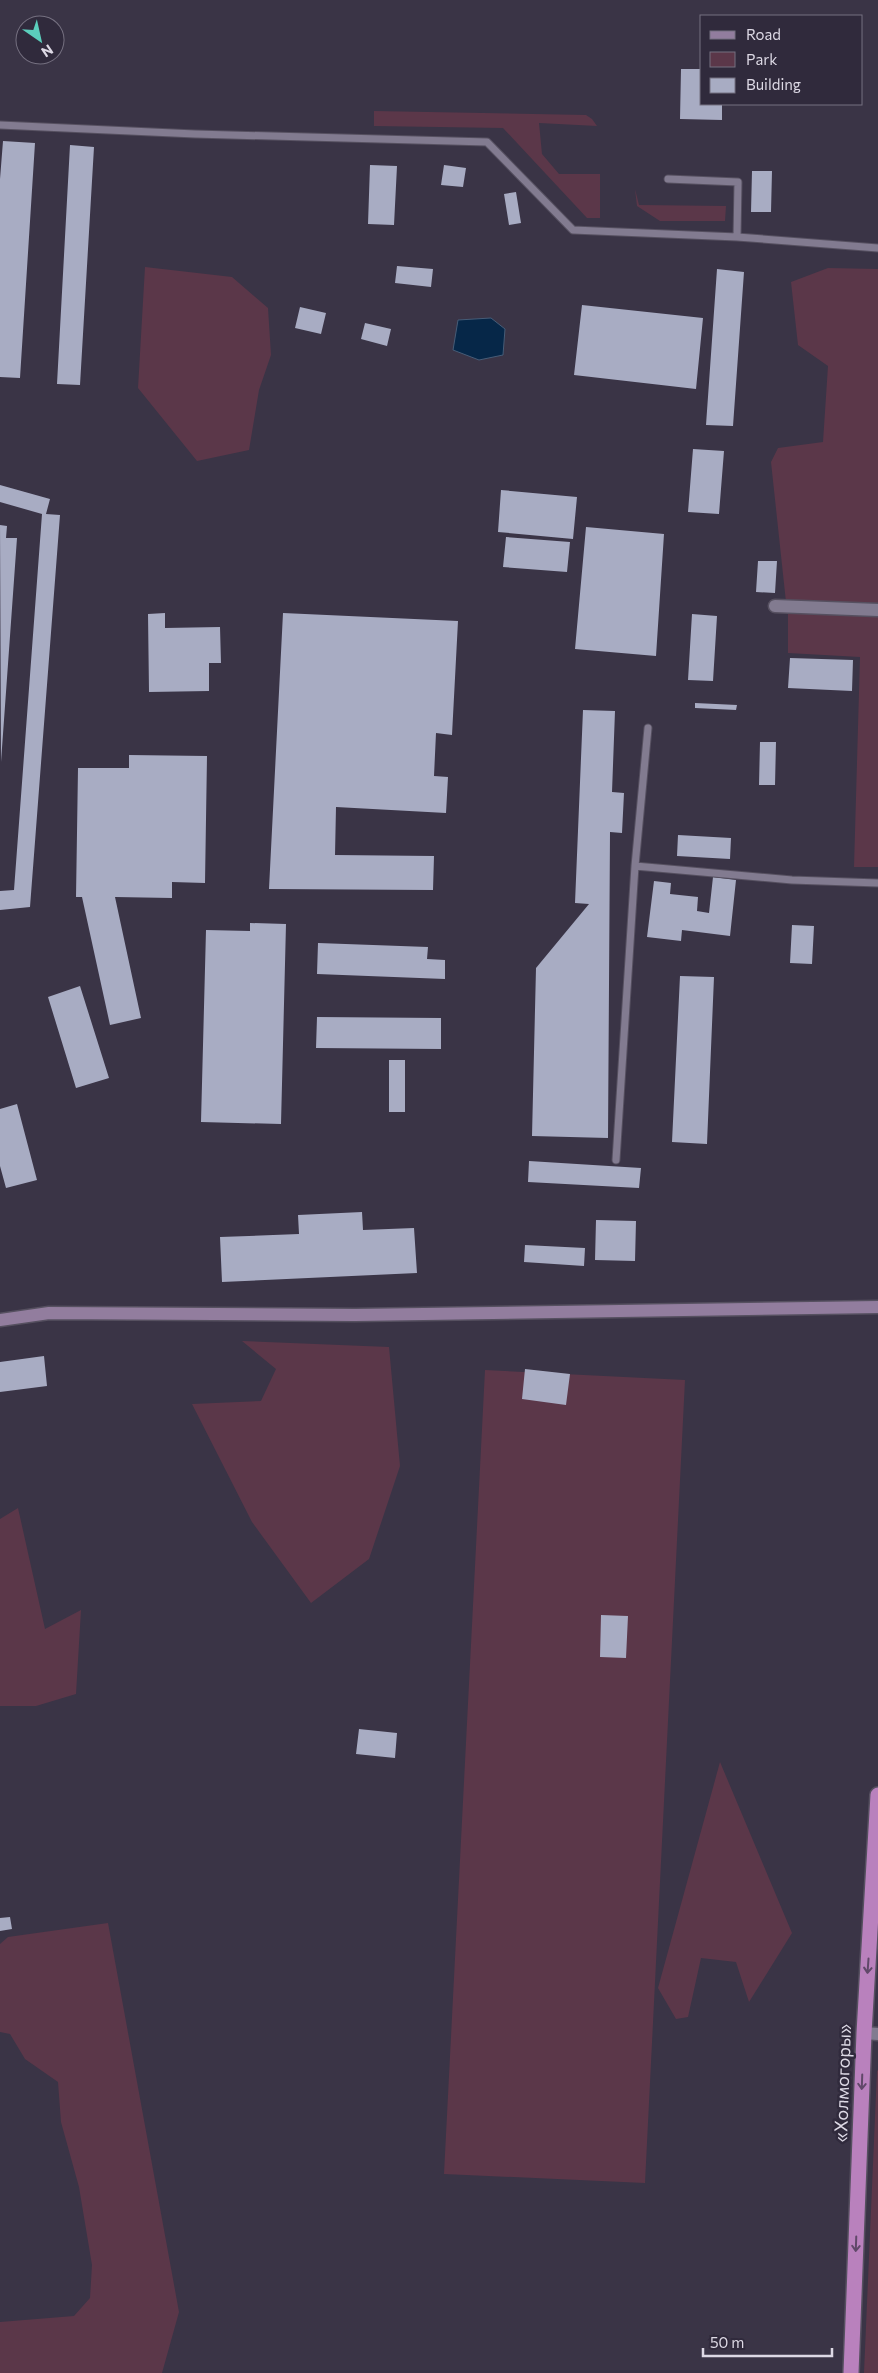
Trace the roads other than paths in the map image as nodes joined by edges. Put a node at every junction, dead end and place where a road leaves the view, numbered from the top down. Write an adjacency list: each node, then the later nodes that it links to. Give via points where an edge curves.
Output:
1 (0, 125): 3 (lane, via 487,142 573,230)
2 (668, 179): 3 (lane, via 738,182)
3 (736, 237): 4 (lane)
4 (878, 248)
5 (775, 606): 6 (street)
6 (878, 610)
7 (648, 728): 8 (lane)
8 (635, 866): 9 (lane, via 792,880); 10 (lane)
9 (878, 883)
10 (616, 1160)
11 (878, 1307): 12 (street, via 355,1315 49,1313)
12 (0, 1320)
13 (878, 1795): 14 (highway, «Холмогоры», one-way to 14)
14 (871, 2033): 15 (highway, «Холмогоры», one-way to 15)
15 (850, 2373)

